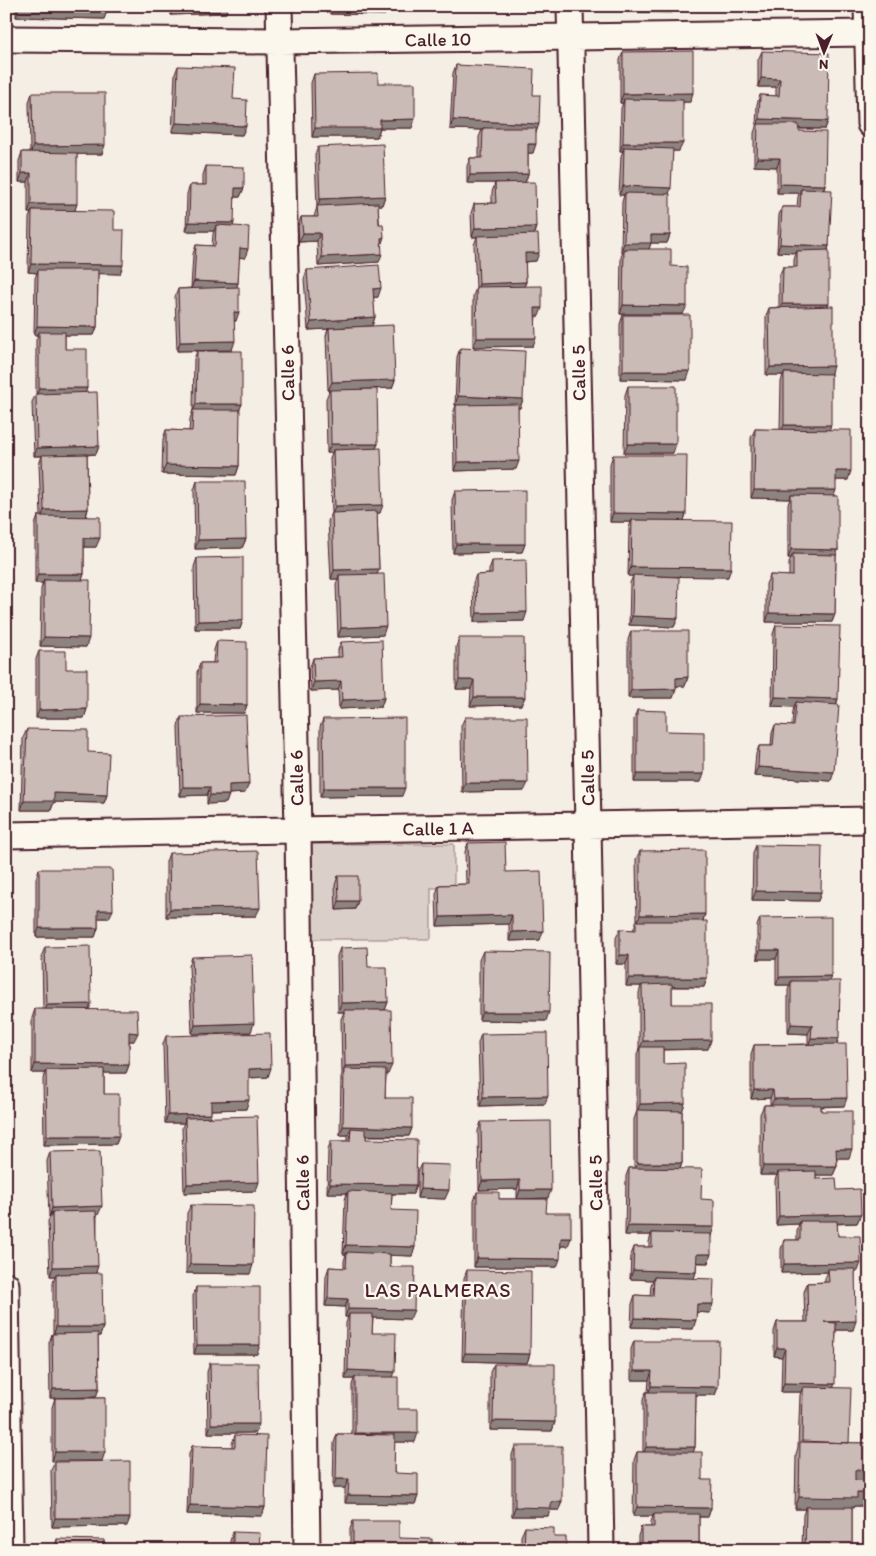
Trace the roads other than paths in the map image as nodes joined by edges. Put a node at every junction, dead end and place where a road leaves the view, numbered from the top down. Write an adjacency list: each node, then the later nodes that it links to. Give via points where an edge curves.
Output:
1 (279, 6): 7 (street, Calle 6)
2 (570, 6): 5 (street, Calle 5)
3 (867, 6): 4 (street)
4 (869, 33): 5 (street, Calle 10); 8 (street)
5 (570, 37): 7 (street, Calle 10); 10 (street, Calle 5)
6 (6, 39): 7 (street, Calle 10)
7 (279, 41): 11 (street, Calle 6)
8 (870, 124)
9 (870, 820): 10 (street, Calle 1 A)
10 (588, 826): 11 (street, Calle 1 A); 16 (street, Calle 5)
11 (298, 830): 12 (street, Calle 1 A); 15 (street, Calle 6)
12 (6, 836)
13 (6, 1285): 14 (street)
14 (10, 1550)
15 (307, 1550)
16 (601, 1550)

